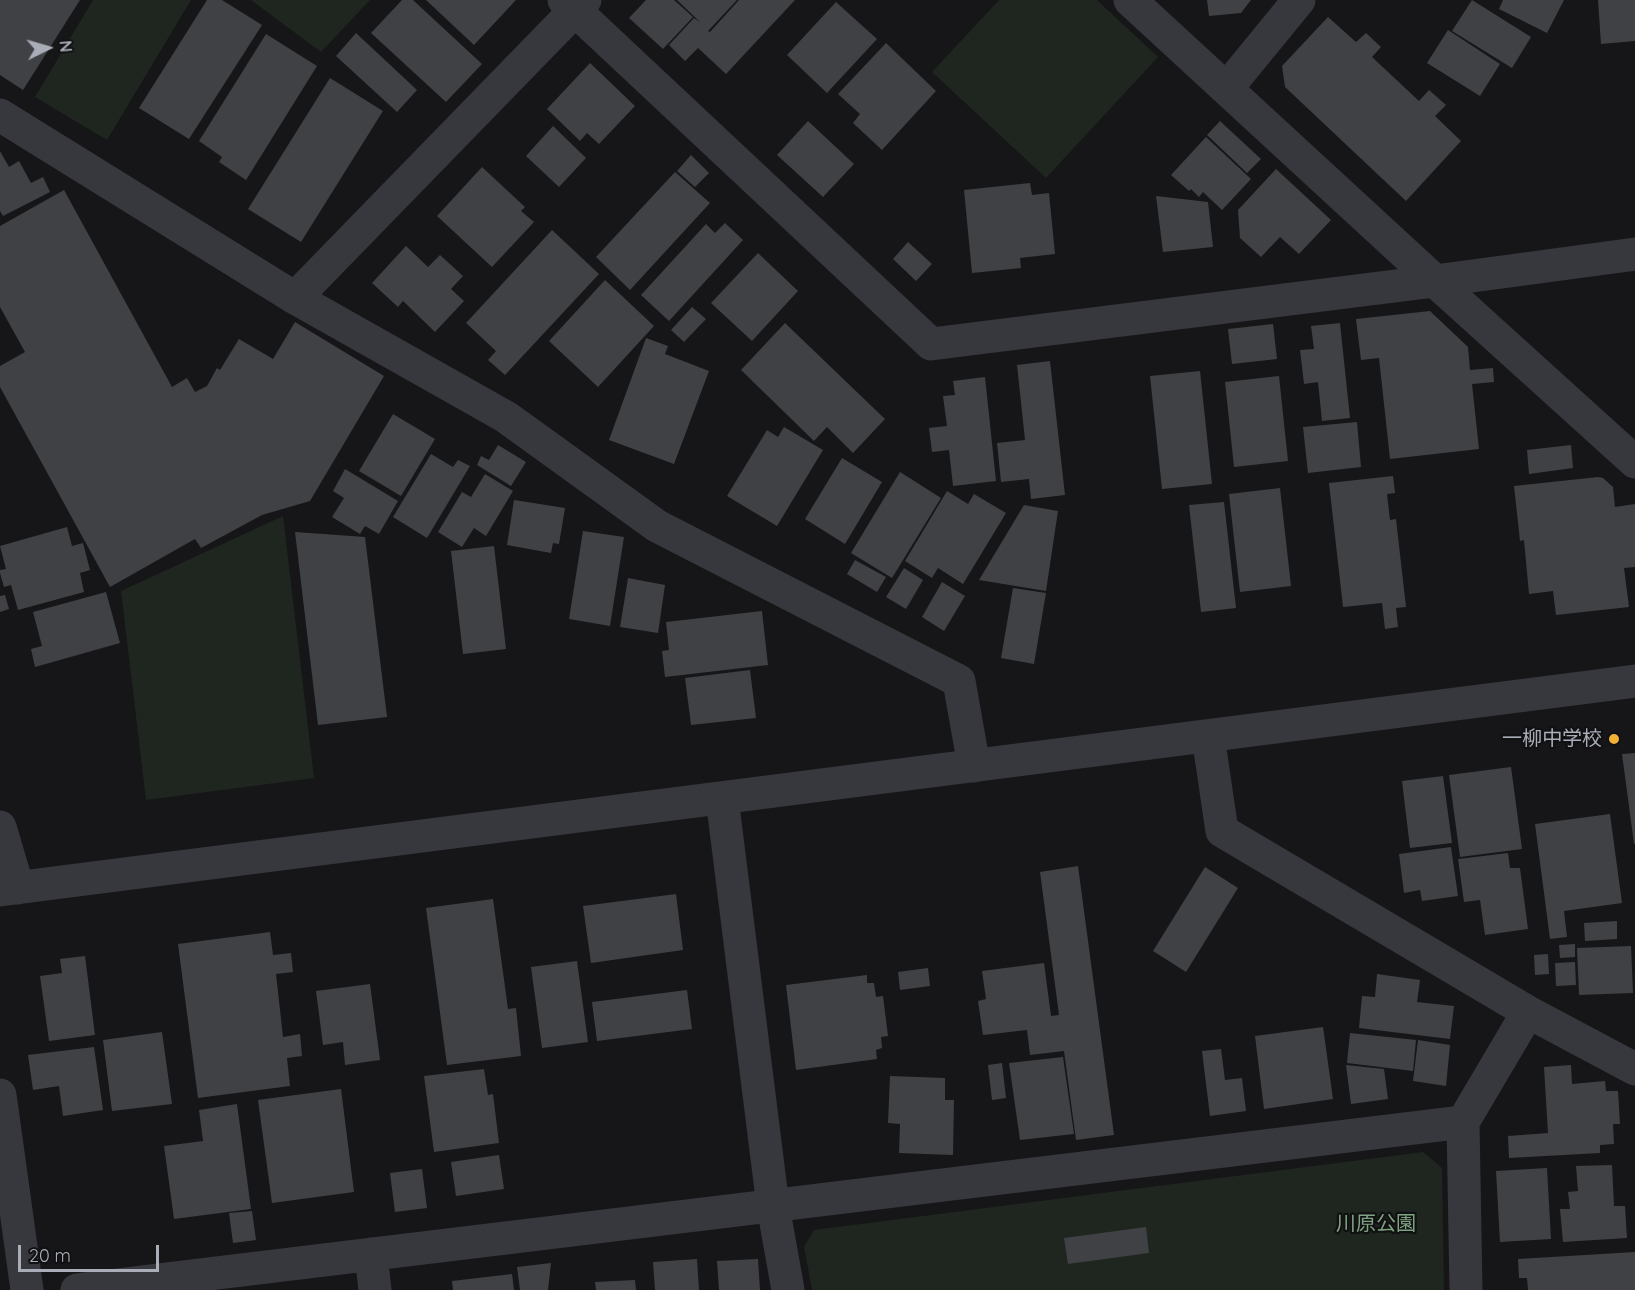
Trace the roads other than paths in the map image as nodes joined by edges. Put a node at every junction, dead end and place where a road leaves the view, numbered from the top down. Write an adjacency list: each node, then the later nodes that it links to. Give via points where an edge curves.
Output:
1 (1130, 0): 4 (street)
2 (1299, 0): 4 (street)
3 (575, 3): 7 (street, via 931,344); 8 (street)
4 (1227, 88): 7 (street)
5 (0, 115): 8 (street)
6 (1635, 254): 7 (street)
7 (1435, 281): 9 (street)
8 (295, 298): 12 (street, via 506,417 657,526 959,681)
9 (1635, 462)
10 (1635, 681): 11 (street)
11 (1208, 736): 12 (street); 16 (street, via 1222,831)
12 (974, 766): 13 (street)
13 (722, 798): 15 (street); 20 (street)
14 (0, 827): 15 (street)
15 (9, 889)
16 (1528, 1012): 17 (street); 19 (street)
17 (1635, 1069)
18 (0, 1095): 22 (street)
19 (1463, 1122): 20 (street); 26 (street)
20 (773, 1206): 21 (street); 25 (street)
21 (371, 1254): 23 (street); 24 (street)
22 (27, 1290)
23 (78, 1290)
24 (375, 1290)
25 (788, 1290)
26 (1467, 1290)

